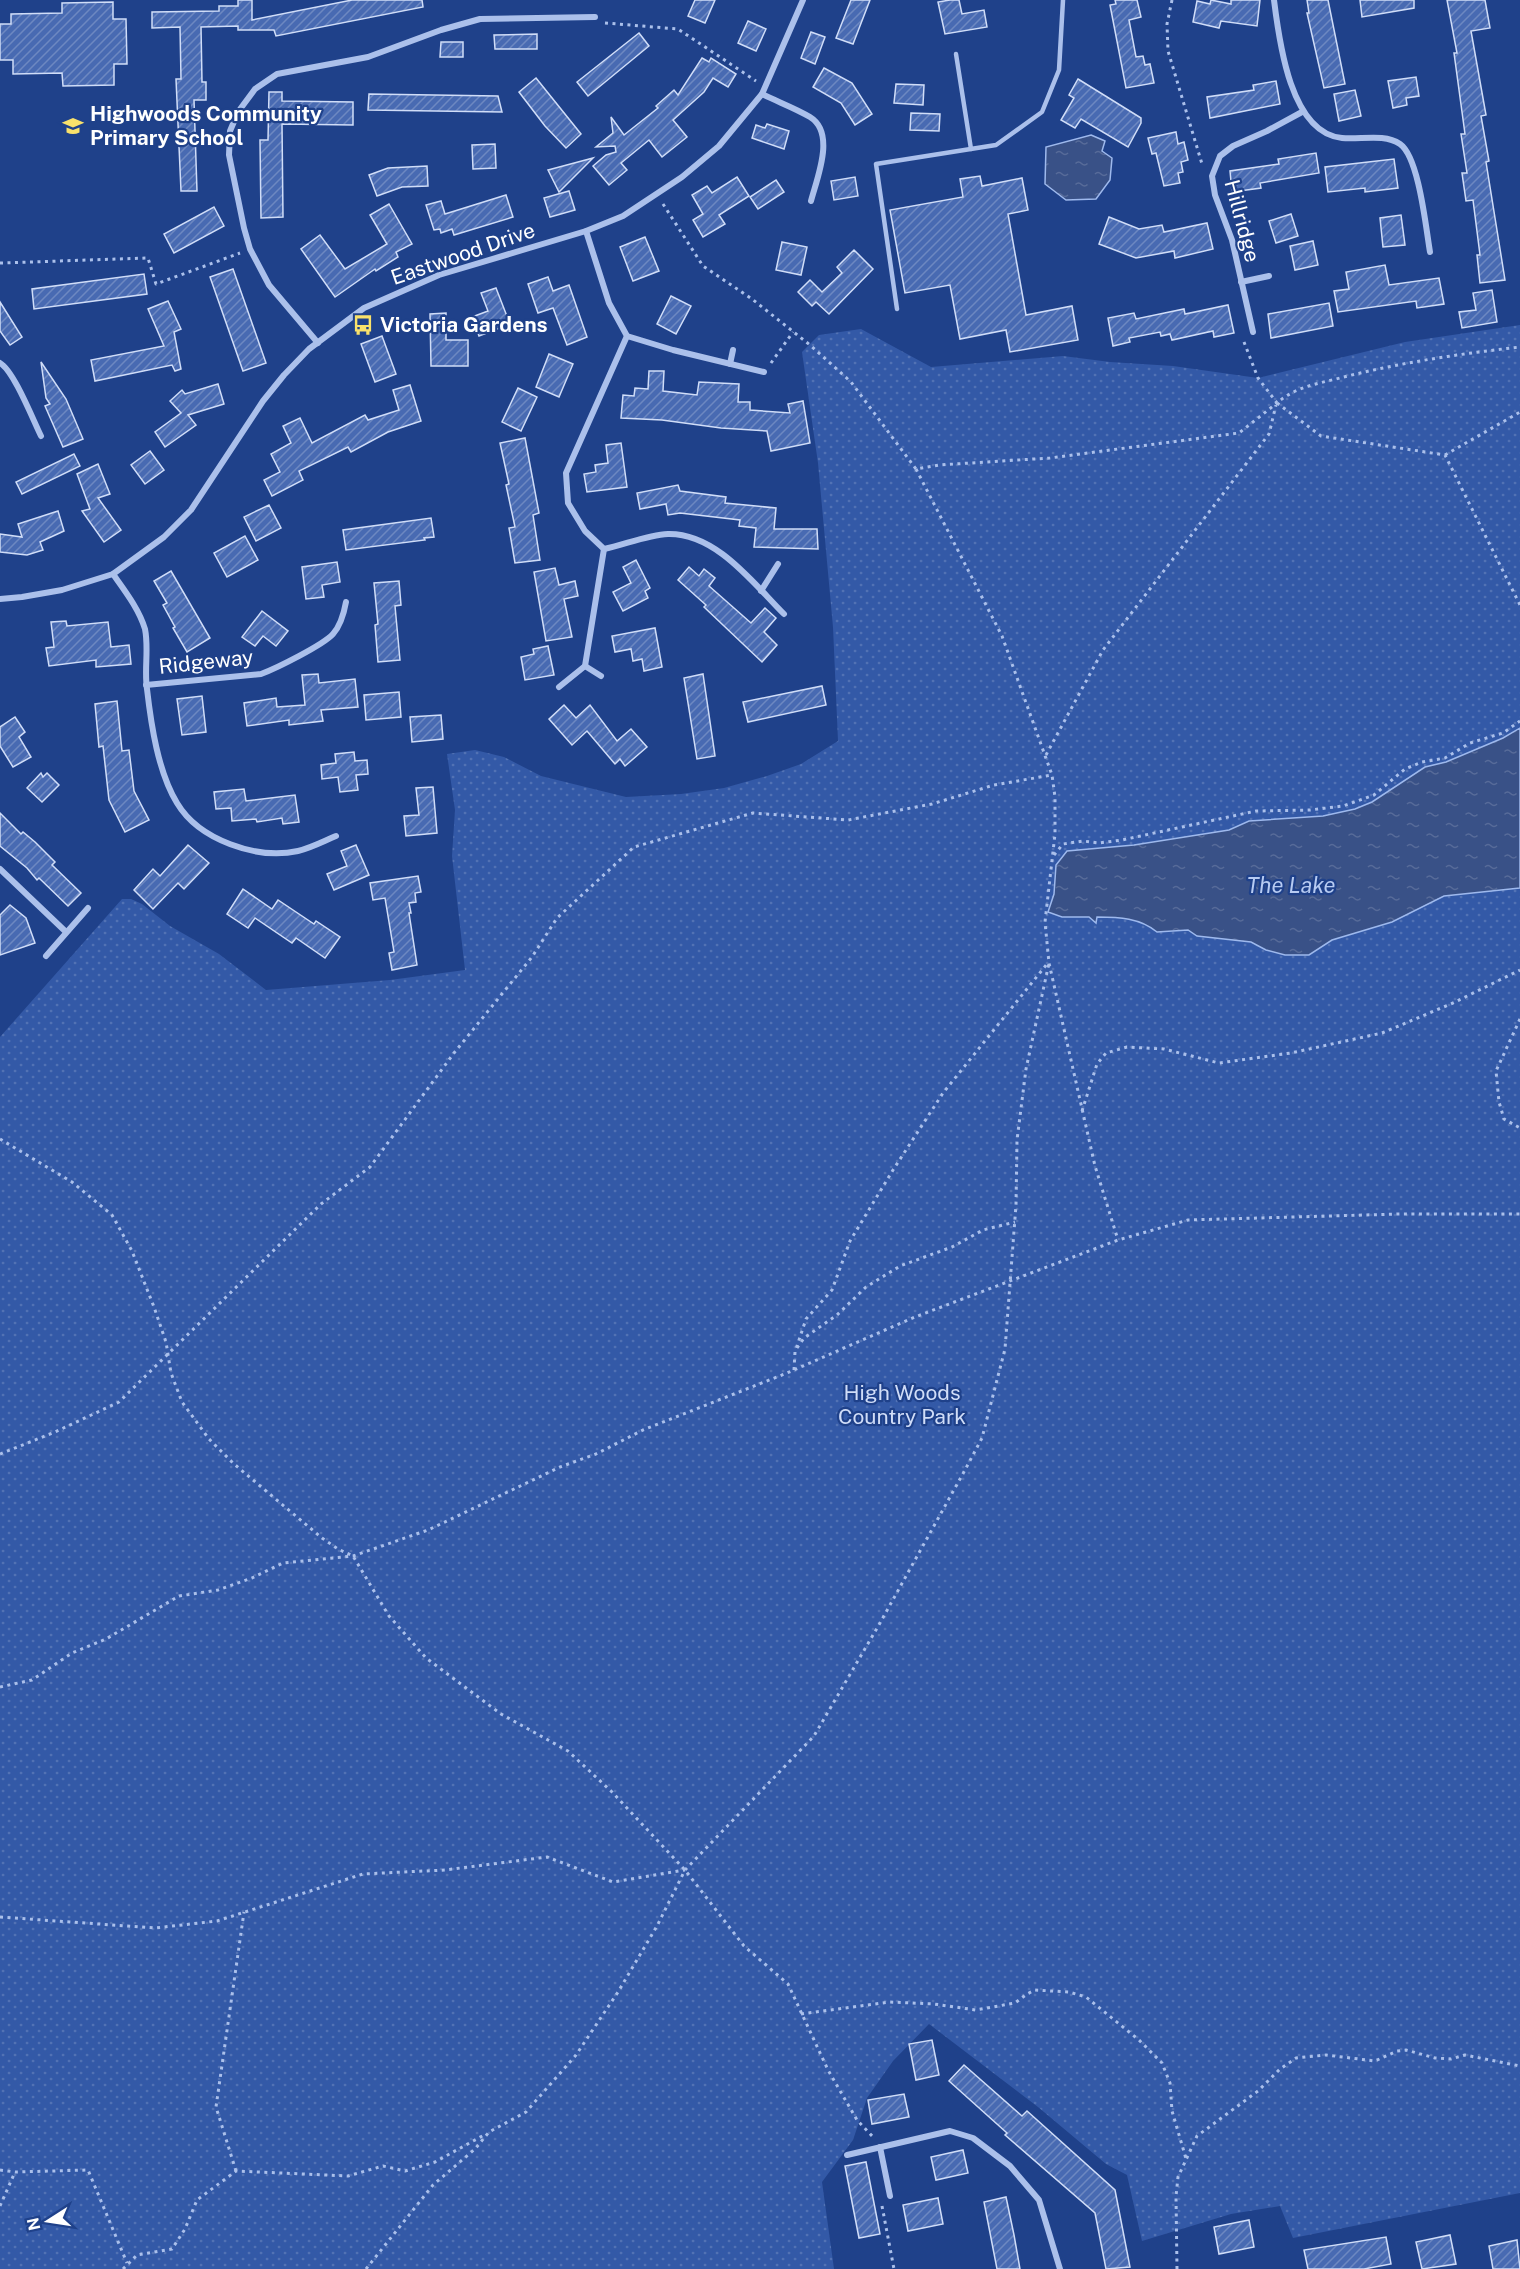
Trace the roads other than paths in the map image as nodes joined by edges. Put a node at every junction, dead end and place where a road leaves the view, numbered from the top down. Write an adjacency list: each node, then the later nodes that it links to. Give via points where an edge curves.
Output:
1 (803, 0): 6 (street, Eastwood Drive)
2 (1063, 0): 8 (lane, via 1059,70 1042,112 996,145)
3 (1274, 0): 7 (street, via 1279,40)
4 (595, 17): 17 (street, via 480,20 368,57 277,74 255,89 230,131 229,155 250,249 269,285)
5 (956, 54): 8 (lane)
6 (762, 94): 9 (street, via 812,118 822,132 825,145); 10 (street, Eastwood Drive, via 720,146 657,195)
7 (1302, 112): 11 (street, via 1319,128 1338,138 1386,139 1407,151 1414,164); 13 (street, Hillridge, via 1233,146 1220,156 1212,176)
8 (971, 149): 14 (lane, via 876,164)
9 (811, 201)
10 (586, 231): 16 (street, via 609,303); 17 (street, Eastwood Drive, via 439,275 403,290 364,308)
11 (1430, 252)
12 (1269, 276): 13 (street, Hillridge)
13 (1241, 282): 15 (street, Hillridge)
14 (897, 309)
15 (1253, 332)
16 (627, 336): 20 (street); 23 (street, via 566,473 568,503 585,531)
17 (318, 343): 25 (street, Eastwood Drive, via 263,401 191,510 164,537)
18 (733, 350): 20 (street)
19 (0, 363): 22 (street, via 15,382)
20 (730, 364): 21 (street)
21 (764, 372)
22 (41, 436)
23 (604, 549): 26 (street, via 666,534 690,536 724,556); 30 (street)
24 (778, 564): 26 (street)
25 (113, 574): 27 (street, Eastwood Drive, via 62,590); 32 (street, via 144,629)
26 (761, 591): 29 (street)
27 (0, 599)
28 (346, 602): 32 (street, Ridgeway, via 333,634 279,667 261,674)
29 (784, 614)
30 (585, 666): 31 (street); 33 (street)
31 (601, 676)
32 (146, 686): 34 (street, via 162,768 176,803 203,831 259,853 297,851)
33 (559, 687)
34 (336, 836)
35 (0, 869): 37 (street)
36 (88, 908): 37 (street)
37 (66, 932): 38 (street)
38 (46, 956)
39 (880, 2147): 40 (street); 41 (street); 42 (street, via 950,2131 973,2138 1010,2166 1039,2200)
40 (847, 2155)
41 (890, 2196)
42 (1060, 2269)

